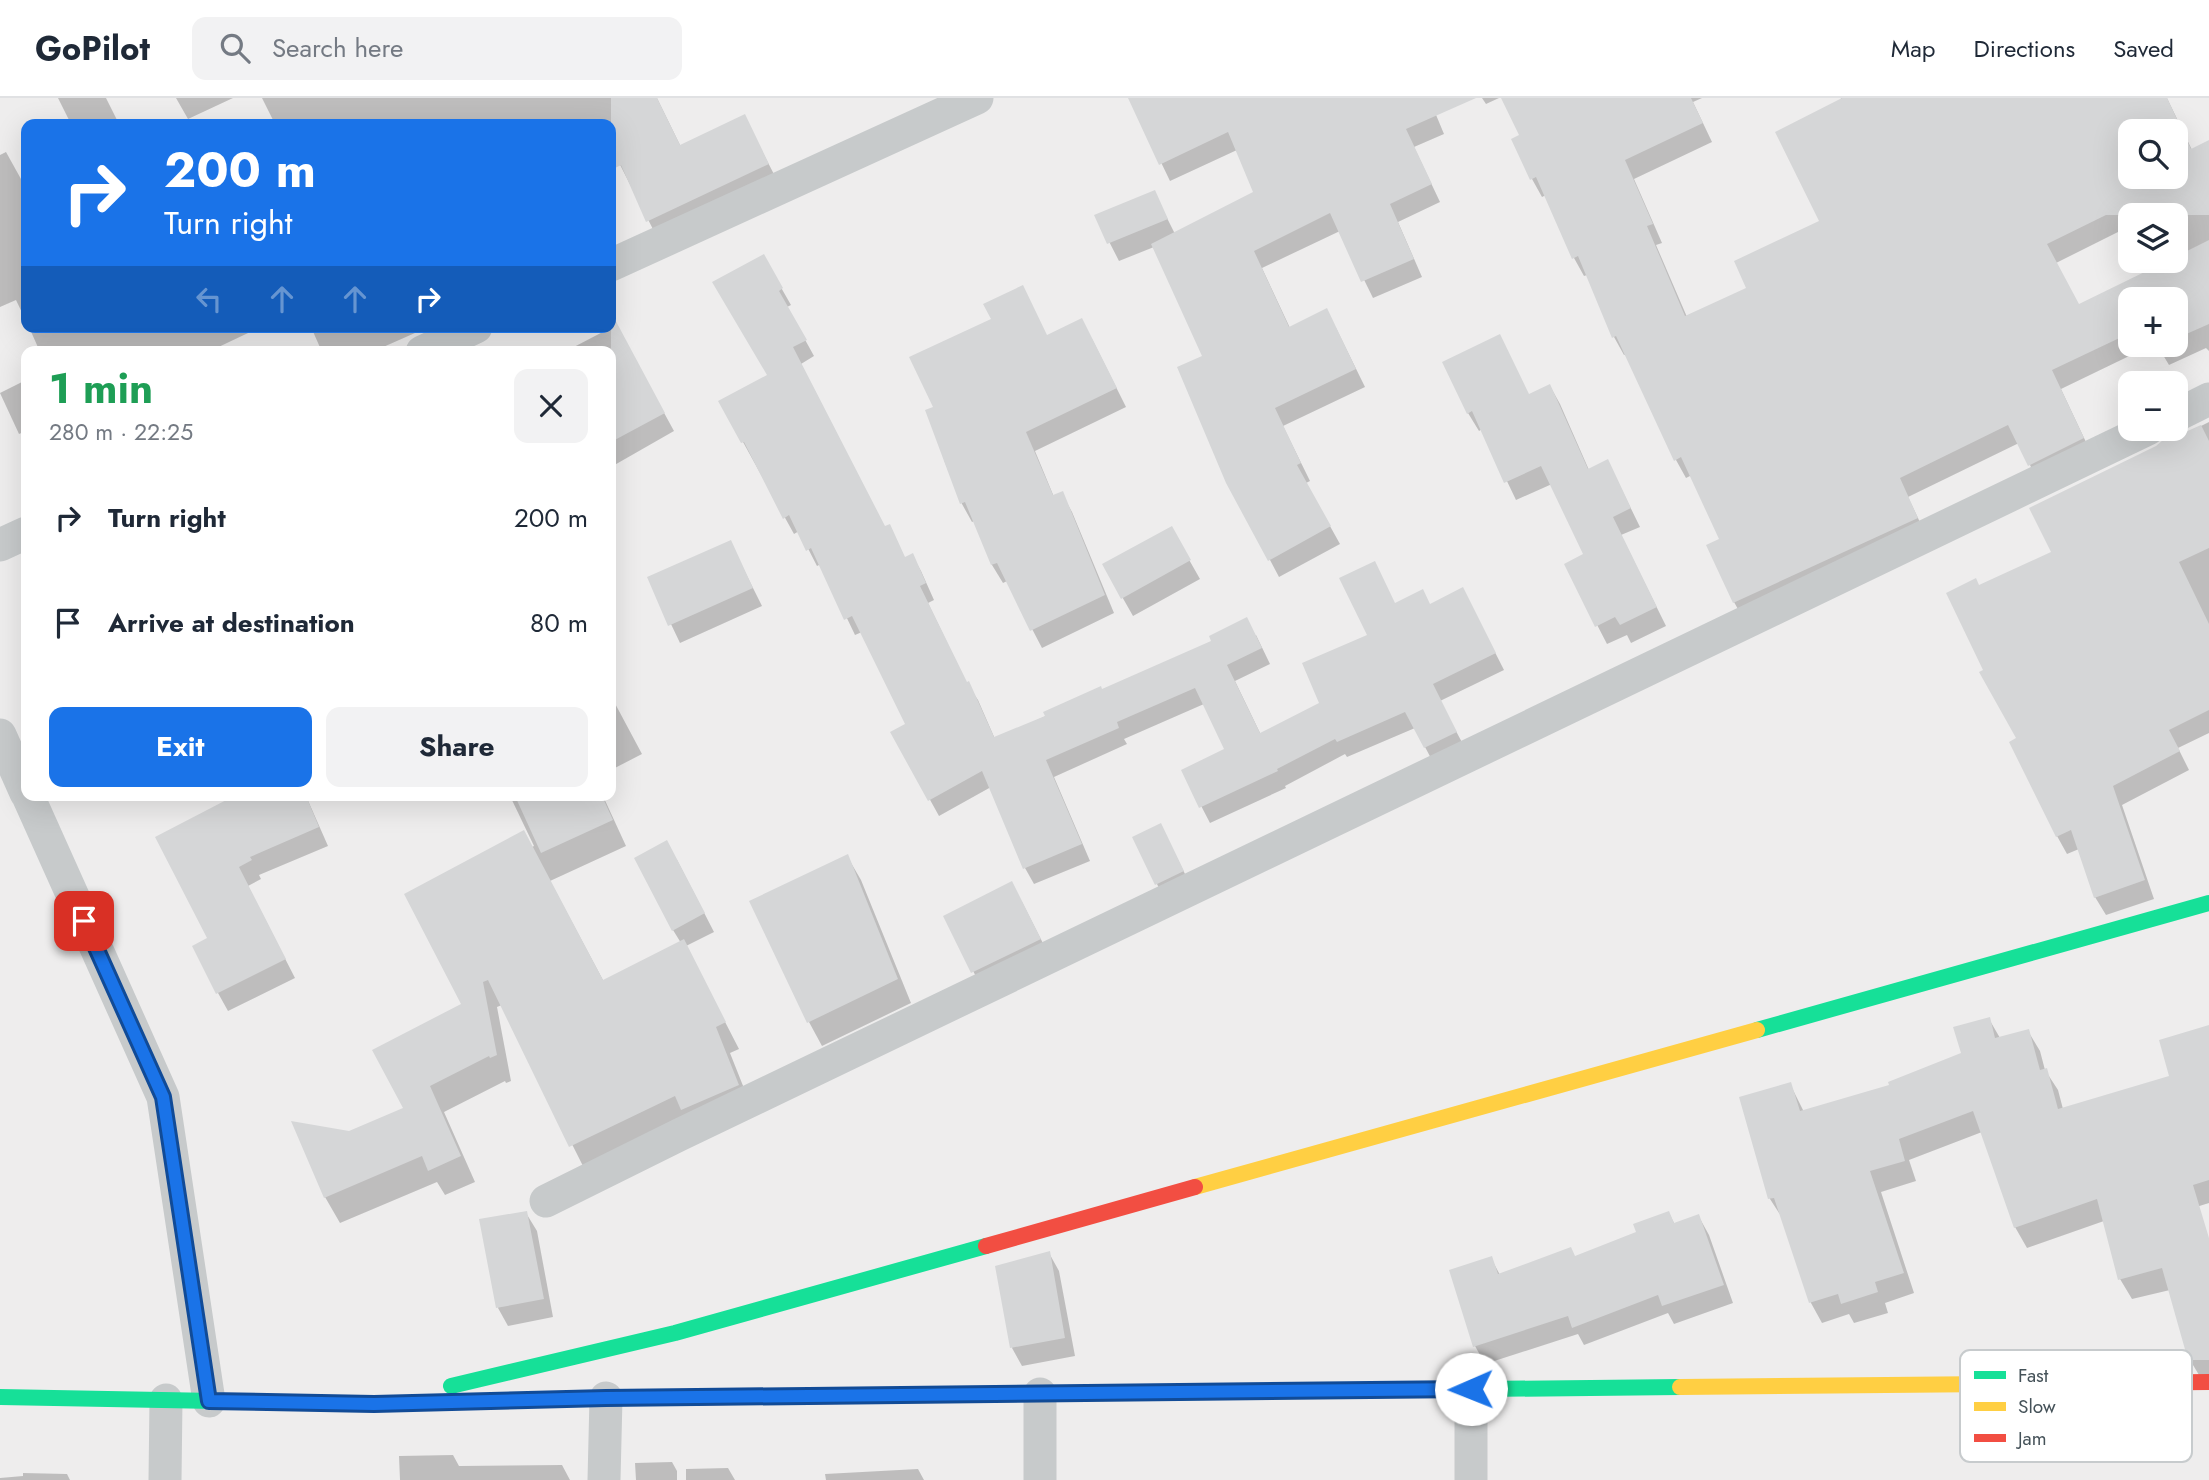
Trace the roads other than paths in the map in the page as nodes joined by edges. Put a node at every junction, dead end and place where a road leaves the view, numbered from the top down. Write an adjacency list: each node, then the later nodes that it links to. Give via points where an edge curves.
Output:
1 (977, 98): 2 (street)
2 (616, 263)
3 (463, 333): 4 (street)
4 (435, 346)
5 (2209, 399): 6 (street)
6 (2188, 410)
7 (2123, 441): 14 (street)
8 (21, 535): 9 (street)
9 (0, 545)
10 (0, 735): 11 (street)
11 (21, 782)
12 (30, 801): 21 (street, via 163,1097)
13 (2209, 903): 22 (street, via 675,1334)
14 (546, 1201)
15 (1960, 1384): 16 (street)
16 (1471, 1389): 17 (street); 26 (street)
17 (1040, 1394): 19 (street); 25 (street)
18 (0, 1398): 20 (street)
19 (606, 1398): 22 (street); 24 (street)
20 (166, 1400): 21 (street); 23 (street)
21 (209, 1401): 22 (street)
22 (374, 1404)
23 (165, 1480)
24 (604, 1480)
25 (1040, 1480)
26 (1471, 1480)

